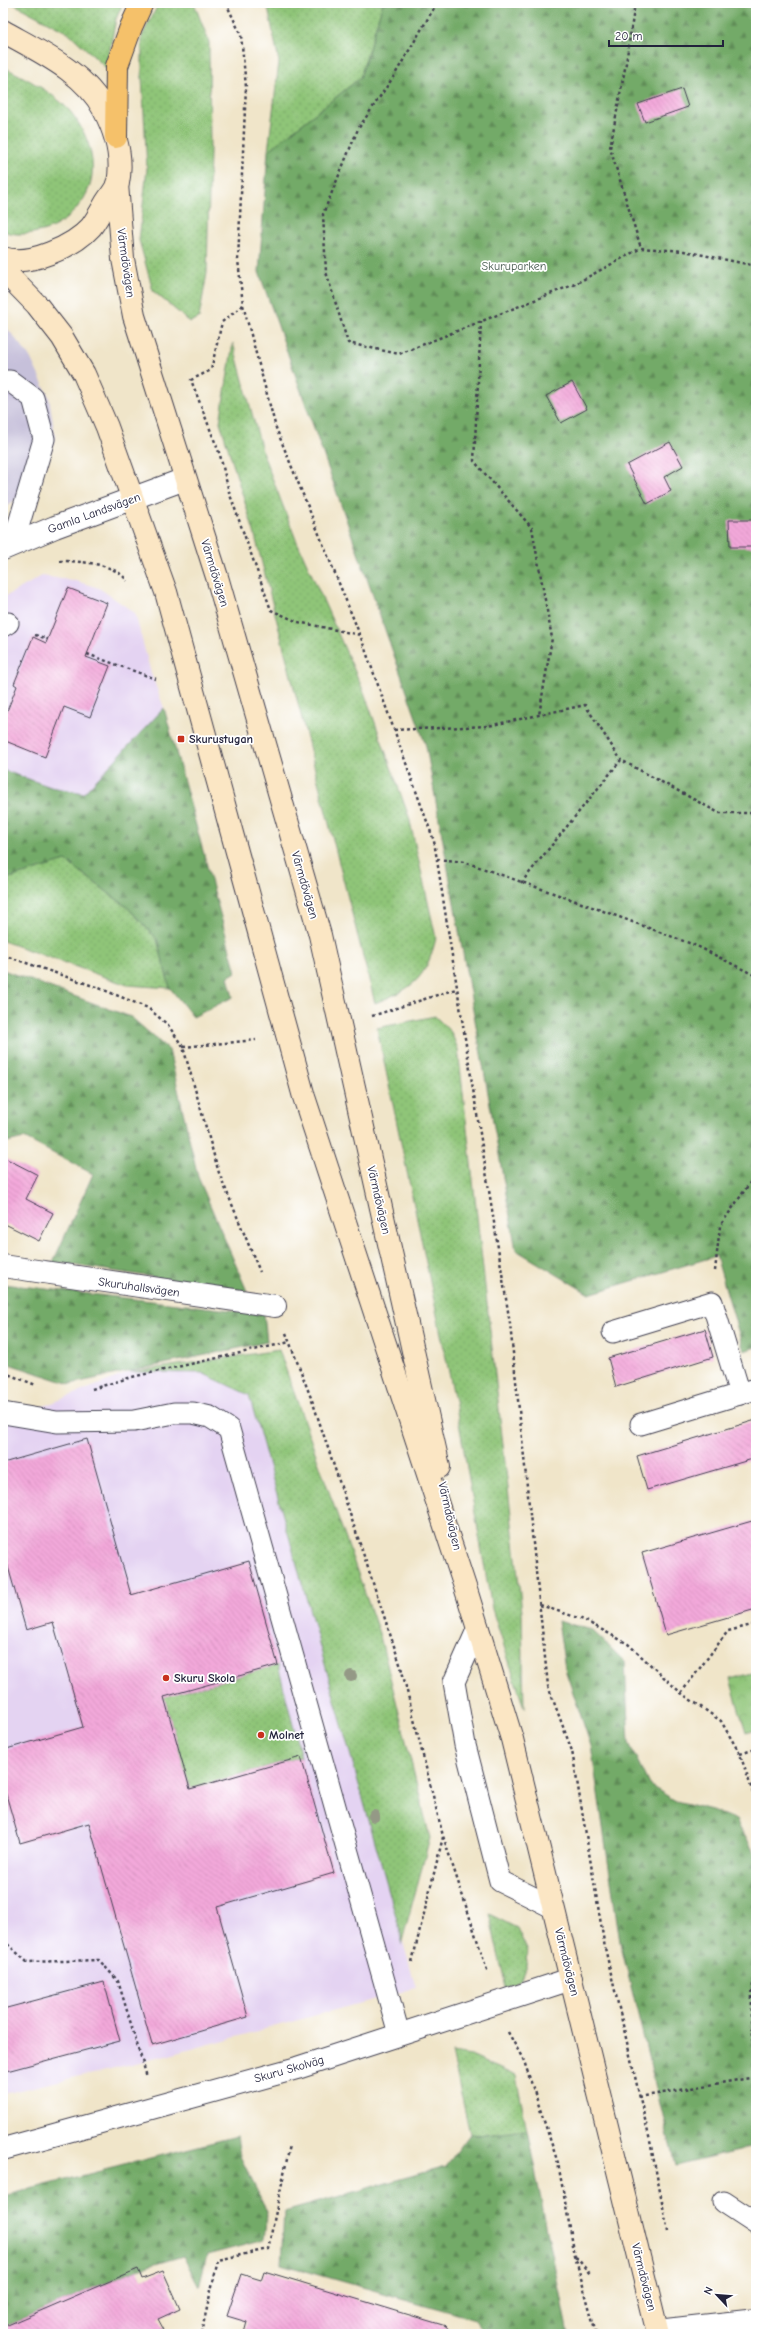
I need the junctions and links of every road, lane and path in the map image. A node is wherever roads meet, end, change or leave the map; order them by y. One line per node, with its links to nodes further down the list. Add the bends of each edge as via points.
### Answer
1 (142, 3): 6 (highway, via 117,66)
2 (226, 3): 12 (path, via 241,35 246,87 238,260)
3 (437, 3): 13 (path, via 394,76 358,129 323,214 326,272 348,343 399,354)
4 (635, 3): 8 (path, via 610,148)
5 (3, 30): 6 (main road, via 53,60 82,82 104,108)
6 (116, 138): 7 (main road, via 120,162)
7 (117, 184): 9 (main road, via 90,227 60,250 28,259); 15 (main road, Värmdövägen, via 127,285 143,347)
8 (641, 248): 10 (path, via 684,252); 13 (path, via 575,284)
9 (3, 258)
10 (756, 266)
11 (3, 270): 16 (main road, Värmdövägen, via 37,305 62,336 84,374 108,428)
12 (243, 305): 20 (path, via 276,428); 20 (path, via 222,322 211,370 191,380 220,455 229,492 271,610 298,622)
13 (480, 321): 23 (path, via 474,461 532,528 552,638)
14 (3, 381): 17 (lane, via 10,381 33,398 44,438)
15 (185, 479): 16 (street, Gamla Landsvägen); 47 (main road, Värmdövägen, via 217,577 320,935)
16 (134, 499): 17 (street, Gamla Landsvägen); 47 (main road, Värmdövägen, via 166,592 304,1097)
17 (8, 546)
18 (52, 560): 19 (path, via 88,562 123,575)
19 (130, 588)
20 (360, 635): 24 (path)
21 (87, 654): 22 (path)
22 (162, 681)
23 (539, 715): 24 (path, via 488,726); 25 (path, via 585,705)
24 (394, 730): 27 (path, via 434,841)
25 (621, 760): 26 (path, via 719,813); 28 (path)
26 (756, 813)
27 (437, 859): 28 (path, via 465,862); 31 (path)
28 (520, 882): 30 (path, via 697,946)
29 (3, 955): 34 (path, via 148,1008 168,1025)
30 (756, 976)
31 (456, 989): 32 (path); 48 (path, via 510,1324)
32 (372, 1016)
33 (258, 1040): 34 (path)
34 (183, 1047): 38 (path, via 219,1174)
35 (756, 1174): 37 (path, via 720,1226)
36 (3, 1266): 38 (street, Skuruhallsvägen)
37 (712, 1302): 39 (lane); 44 (lane)
38 (275, 1306): 40 (path)
39 (613, 1332)
40 (290, 1342): 43 (path, via 132,1377); 55 (path, via 313,1403 401,1667)
41 (3, 1374): 42 (path)
42 (38, 1386)
43 (87, 1390)
44 (748, 1391): 46 (lane)
45 (3, 1413): 62 (lane, via 65,1422 134,1421 174,1413 193,1413 210,1417 229,1429)
46 (641, 1424)
47 (467, 1593): 50 (main road, Värmdövägen)
48 (540, 1605): 51 (path, via 584,1620 628,1644); 64 (path, via 548,1686 572,1752 605,1948)
49 (756, 1624): 51 (path, via 728,1631)
50 (478, 1628): 56 (main road, Värmdövägen, via 512,1739); 56 (lane, via 454,1682 465,1745 500,1881)
51 (681, 1693): 53 (path, via 721,1721)
52 (756, 1749): 53 (path)
53 (740, 1754): 54 (path)
54 (756, 1802)
55 (443, 1836): 58 (path); 61 (path)
56 (552, 1907): 60 (main road, Värmdövägen)
57 (3, 1940): 65 (path, via 27,1962 99,1960 118,1981)
58 (411, 1965)
59 (756, 1974): 63 (path, via 752,1981)
60 (571, 1979): 61 (street, Skuru Skolväg); 74 (main road, Värmdövägen)
61 (497, 2004): 62 (street, Skuru Skolväg); 71 (path, via 500,2019 524,2061 558,2164)
62 (399, 2034): 65 (street, Skuru Skolväg, via 297,2068)
63 (756, 2077): 64 (path)
64 (639, 2097): 70 (path)
65 (156, 2107): 67 (street, Skuru Skolväg)
66 (290, 2144): 75 (path, via 268,2249 218,2260)
67 (3, 2149)
68 (724, 2202): 69 (lane)
69 (756, 2223)
70 (668, 2234)
71 (575, 2256): 72 (path); 76 (path)
72 (591, 2275)
73 (756, 2320): 74 (street)
74 (658, 2333)
75 (201, 2334)
76 (596, 2334)

